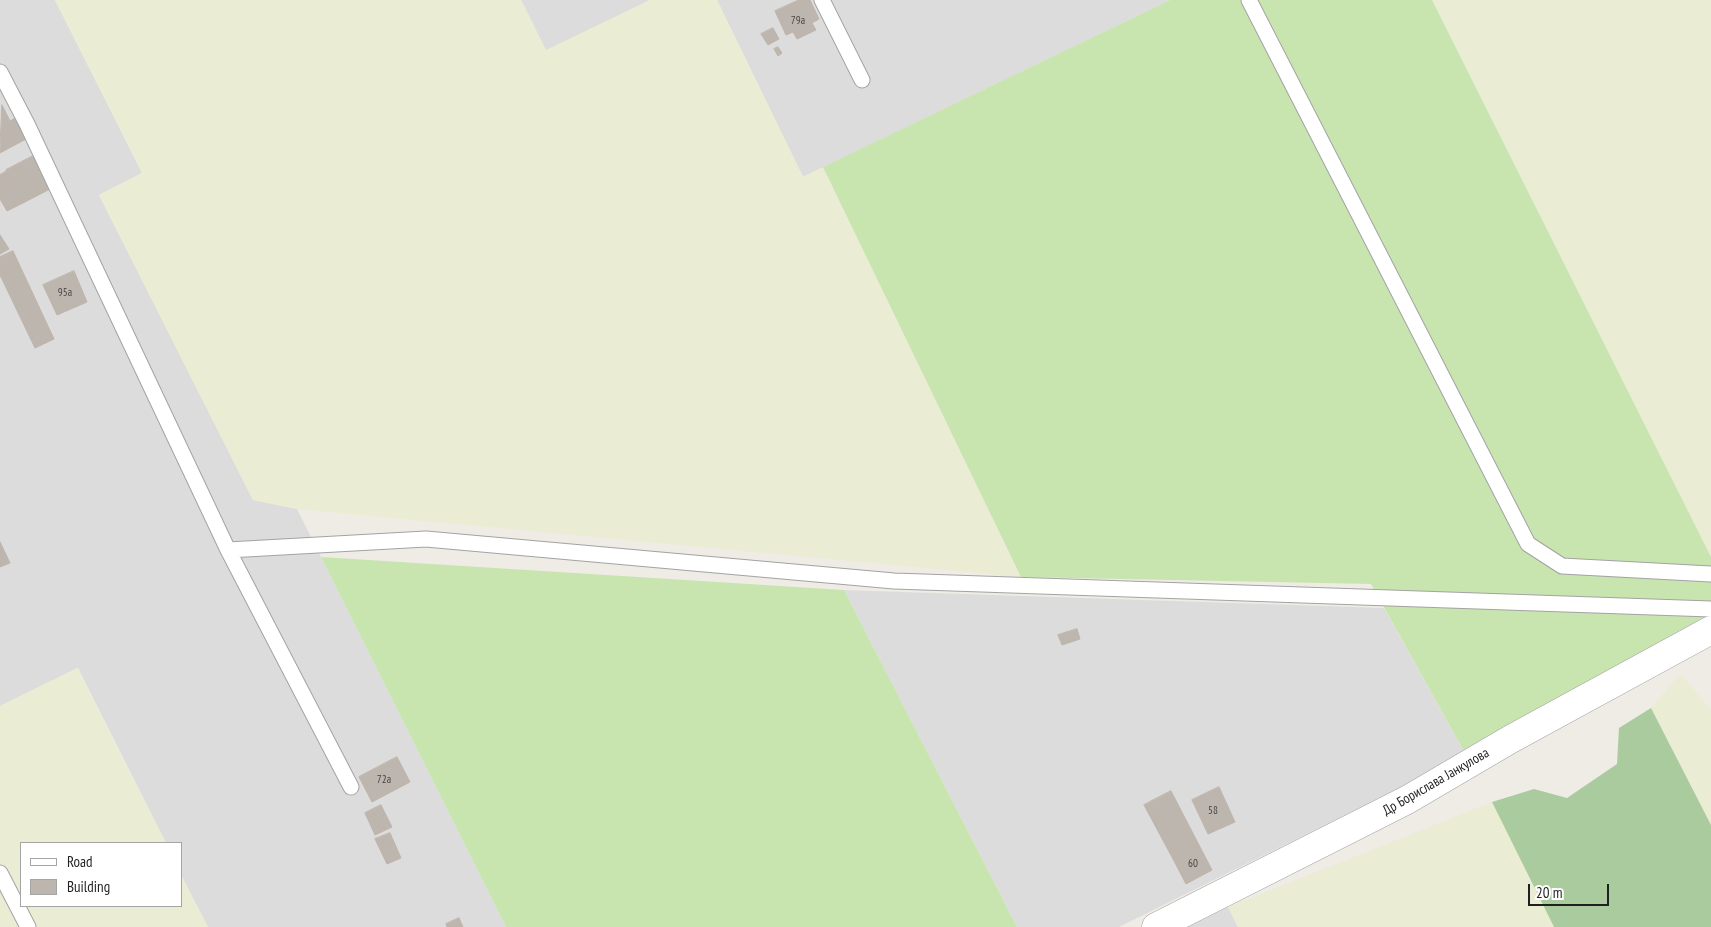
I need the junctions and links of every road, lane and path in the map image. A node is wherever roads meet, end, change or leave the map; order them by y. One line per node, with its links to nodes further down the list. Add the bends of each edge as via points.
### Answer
1 (822, 0): 4 (lane)
2 (1249, 0): 6 (lane, via 1528,544 1562,566)
3 (0, 72): 5 (lane)
4 (862, 80)
5 (228, 550): 7 (lane, via 426,539 894,581); 9 (lane)
6 (1711, 574)
7 (1711, 609)
8 (1706, 641): 12 (street, Др Борислава Јанкулова, via 1511,739 1407,800)
9 (351, 786)
10 (0, 873): 11 (lane)
11 (28, 927)
12 (1156, 927)

